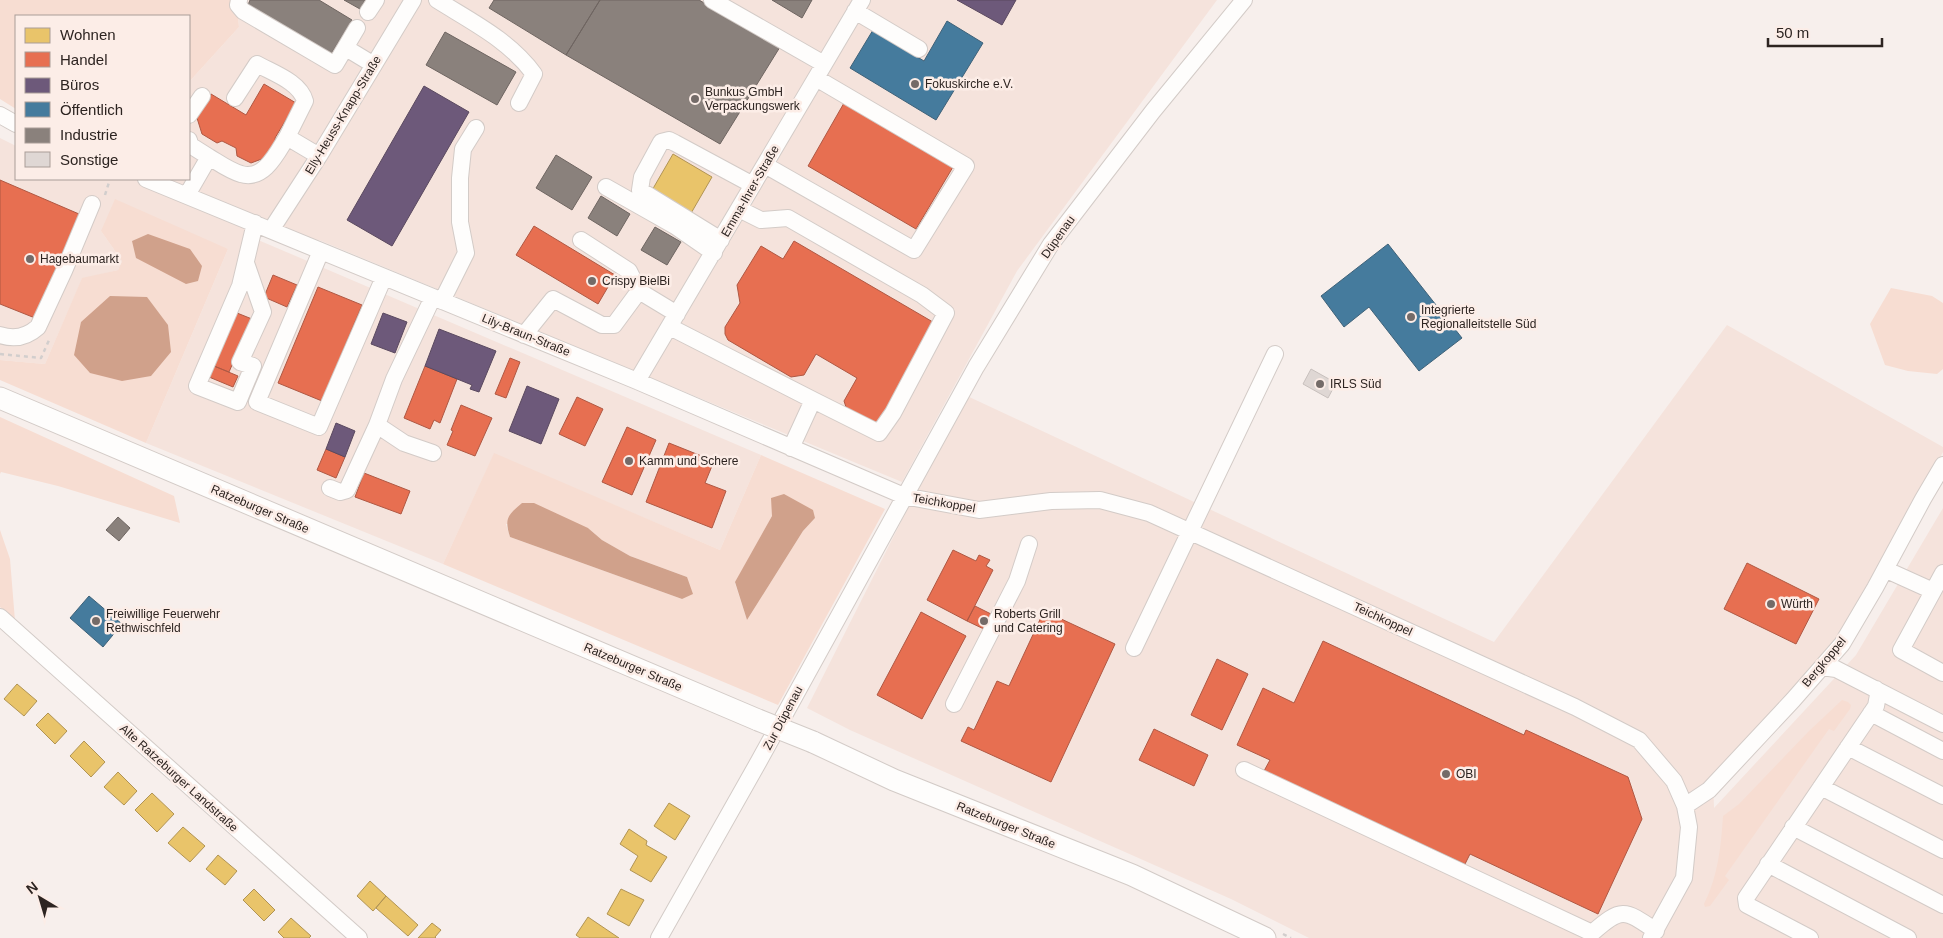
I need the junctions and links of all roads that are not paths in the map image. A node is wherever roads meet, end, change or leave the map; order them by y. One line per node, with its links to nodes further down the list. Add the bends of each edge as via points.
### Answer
1 (239, 0): 8 (street, via 238,5 243,11 335,65)
2 (413, 0): 10 (street, Elly-Heuss-Knapp-Straße)
3 (437, 0): 14 (street, via 508,45 523,59 534,74)
4 (712, 0): 11 (street)
5 (1244, 0): 51 (street, Düpenau, via 1152,111 1051,244 976,367)
6 (859, 6): 9 (street); 11 (street, Emma-Ihrer-Straße)
7 (358, 28): 8 (street)
8 (346, 48): 10 (street)
9 (919, 49)
10 (374, 65): 21 (street, Elly-Heuss-Knapp-Straße)
11 (820, 71): 23 (street, Emma-Ihrer-Straße); 23 (street, via 966,166 914,250)
12 (202, 96): 15 (street)
13 (235, 98): 19 (street, via 257,64 295,86 303,93 305,101)
14 (519, 102)
15 (190, 114)
16 (0, 115): 17 (street)
17 (15, 123)
18 (476, 128): 38 (street, via 463,149 460,178 460,222 466,253)
19 (287, 137): 21 (street); 22 (street, via 269,165 258,174 242,175)
20 (190, 145): 22 (street)
21 (319, 156): 31 (street, Elly-Heuss-Knapp-Straße)
22 (209, 157): 27 (street)
23 (765, 165): 25 (street, Emma-Ihrer-Straße)
24 (149, 180): 27 (street, Lily-Braun-Straße)
25 (753, 185): 29 (street, Emma-Ihrer-Straße); 33 (street, via 675,143 661,142 642,177 640,190)
26 (606, 188): 33 (street)
27 (187, 195): 30 (street, Lily-Braun-Straße)
28 (92, 204): 41 (street, via 38,327 18,338)
29 (739, 209): 33 (street, Emma-Ihrer-Straße); 45 (street, via 761,220 788,218 946,313 879,434)
30 (255, 223): 31 (street, Lily-Braun-Straße); 35 (street)
31 (272, 230): 34 (street, Lily-Braun-Straße)
32 (581, 240): 37 (street, via 629,271)
33 (717, 247): 39 (street, Emma-Ihrer-Straße)
34 (321, 251): 36 (street, Lily-Braun-Straße); 36 (street, via 257,402 266,406 318,427)
35 (246, 263): 35 (street, via 240,286 197,386 238,402 253,366 240,362 263,312)
36 (384, 277): 38 (street, Lily-Braun-Straße)
37 (640, 291): 39 (street); 40 (street, via 614,325 602,325 553,299)
38 (437, 299): 40 (street, Lily-Braun-Straße); 46 (street, via 394,379)
39 (673, 320): 43 (street, Emma-Ihrer-Straße); 45 (street)
40 (524, 335): 43 (street, Lily-Braun-Straße)
41 (0, 336)
42 (1275, 354): 52 (street)
43 (637, 381): 47 (street, Lily-Braun-Straße)
44 (0, 398): 78 (main road, Ratzeburger Straße, bridge, via 813,742 894,780 1132,875)
45 (813, 400): 47 (street)
46 (377, 425): 48 (street, via 404,443); 50 (street, via 347,490 340,492)
47 (791, 448): 51 (street, Lily-Braun-Straße)
48 (433, 453)
49 (1943, 465): 54 (street, Bergkoppel)
50 (330, 488)
51 (904, 496): 52 (street, Teichkoppel, via 979,510 1051,501 1100,500 1149,513); 77 (street, Zur Düpenau)
52 (1189, 531): 58 (street); 70 (street, Teichkoppel, via 1575,707 1639,740 1674,781)
53 (1029, 544): 62 (street, via 1018,581)
54 (1884, 571): 56 (street); 59 (street, Bergkoppel, via 1842,644)
55 (1943, 574): 56 (street)
56 (1933, 591): 60 (street, via 1900,650)
57 (0, 617): 76 (street, Alte Ratzeburger Landstraße)
58 (1134, 648)
59 (1822, 667): 61 (street, via 1836,669); 70 (street, Bergkoppel, via 1709,790)
60 (1943, 673)
61 (1876, 689): 63 (street, via 1878,701); 64 (street)
62 (954, 704)
63 (1871, 713): 65 (street); 66 (street)
64 (1943, 724)
65 (1848, 747): 68 (street); 69 (street)
66 (1943, 751)
67 (1244, 770): 75 (street, via 1592,933 1617,914 1632,914)
68 (1821, 787): 71 (street); 72 (street)
69 (1943, 796)
70 (1685, 806): 75 (street, Teichkoppel, via 1689,827 1684,878)
71 (1793, 827): 73 (street); 74 (street)
72 (1943, 850)
73 (1768, 864): 79 (street, via 1745,902); 80 (street)
74 (1943, 905)
75 (1653, 934)
76 (359, 938)
77 (659, 938)
78 (1265, 938)
79 (1810, 938)
80 (1908, 938)

